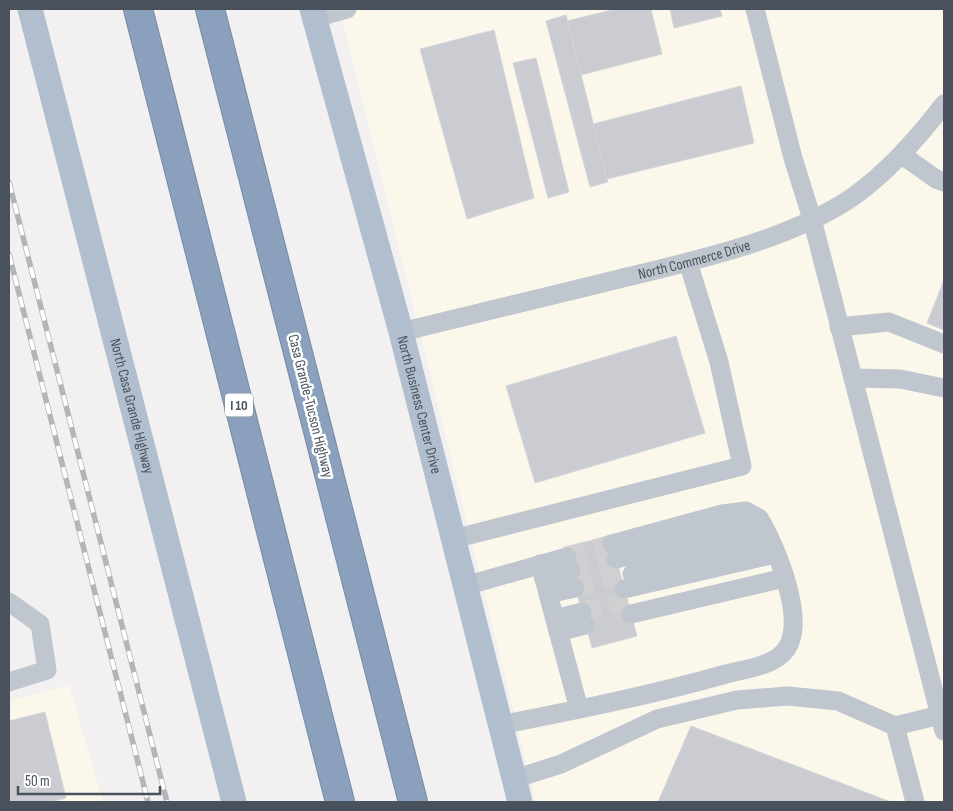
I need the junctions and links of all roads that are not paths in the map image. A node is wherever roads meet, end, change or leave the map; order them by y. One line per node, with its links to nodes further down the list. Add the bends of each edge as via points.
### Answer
1 (30, 9): 30 (main road, North Casa Grande Highway)
2 (138, 9): 31 (highway, I 10)
3 (210, 9): 32 (highway, Casa Grande-Tucson Highway)
4 (347, 9): 6 (street)
5 (755, 9): 10 (street)
6 (313, 13): 13 (main road, North Business Center Drive)
7 (944, 104): 8 (street, North Commerce Drive)
8 (902, 155): 9 (street); 10 (street, North Commerce Drive, via 854,196)
9 (944, 182)
10 (812, 219): 11 (street, North Commerce Drive, via 771,236); 12 (street)
11 (688, 262): 13 (street, North Commerce Drive); 17 (street, via 719,362 742,466)
12 (839, 326): 14 (street, via 889,322); 15 (street)
13 (401, 332): 17 (main road, North Business Center Drive)
14 (944, 344)
15 (852, 378): 16 (street, via 900,379); 26 (street)
16 (944, 388)
17 (454, 539): 20 (main road, North Business Center Drive)
18 (774, 552): 19 (street); 19 (street); 19 (street); 25 (street, via 790,597 794,628 783,653 769,662 690,684)
19 (622, 581)
20 (465, 586): 22 (street); 27 (main road, North Business Center Drive)
21 (576, 592): 22 (street); 22 (street); 22 (street)
22 (549, 599): 25 (street)
23 (9, 602): 24 (street, via 40,624 47,670)
24 (9, 682)
25 (579, 709): 27 (street)
26 (942, 723): 28 (street)
27 (500, 725): 29 (main road, North Business Center Drive)
28 (896, 726): 29 (street, via 838,701 788,696 737,700 658,719 561,764); 33 (street)
29 (517, 791)
30 (234, 802)
31 (340, 802)
32 (413, 802)
33 (916, 802)

